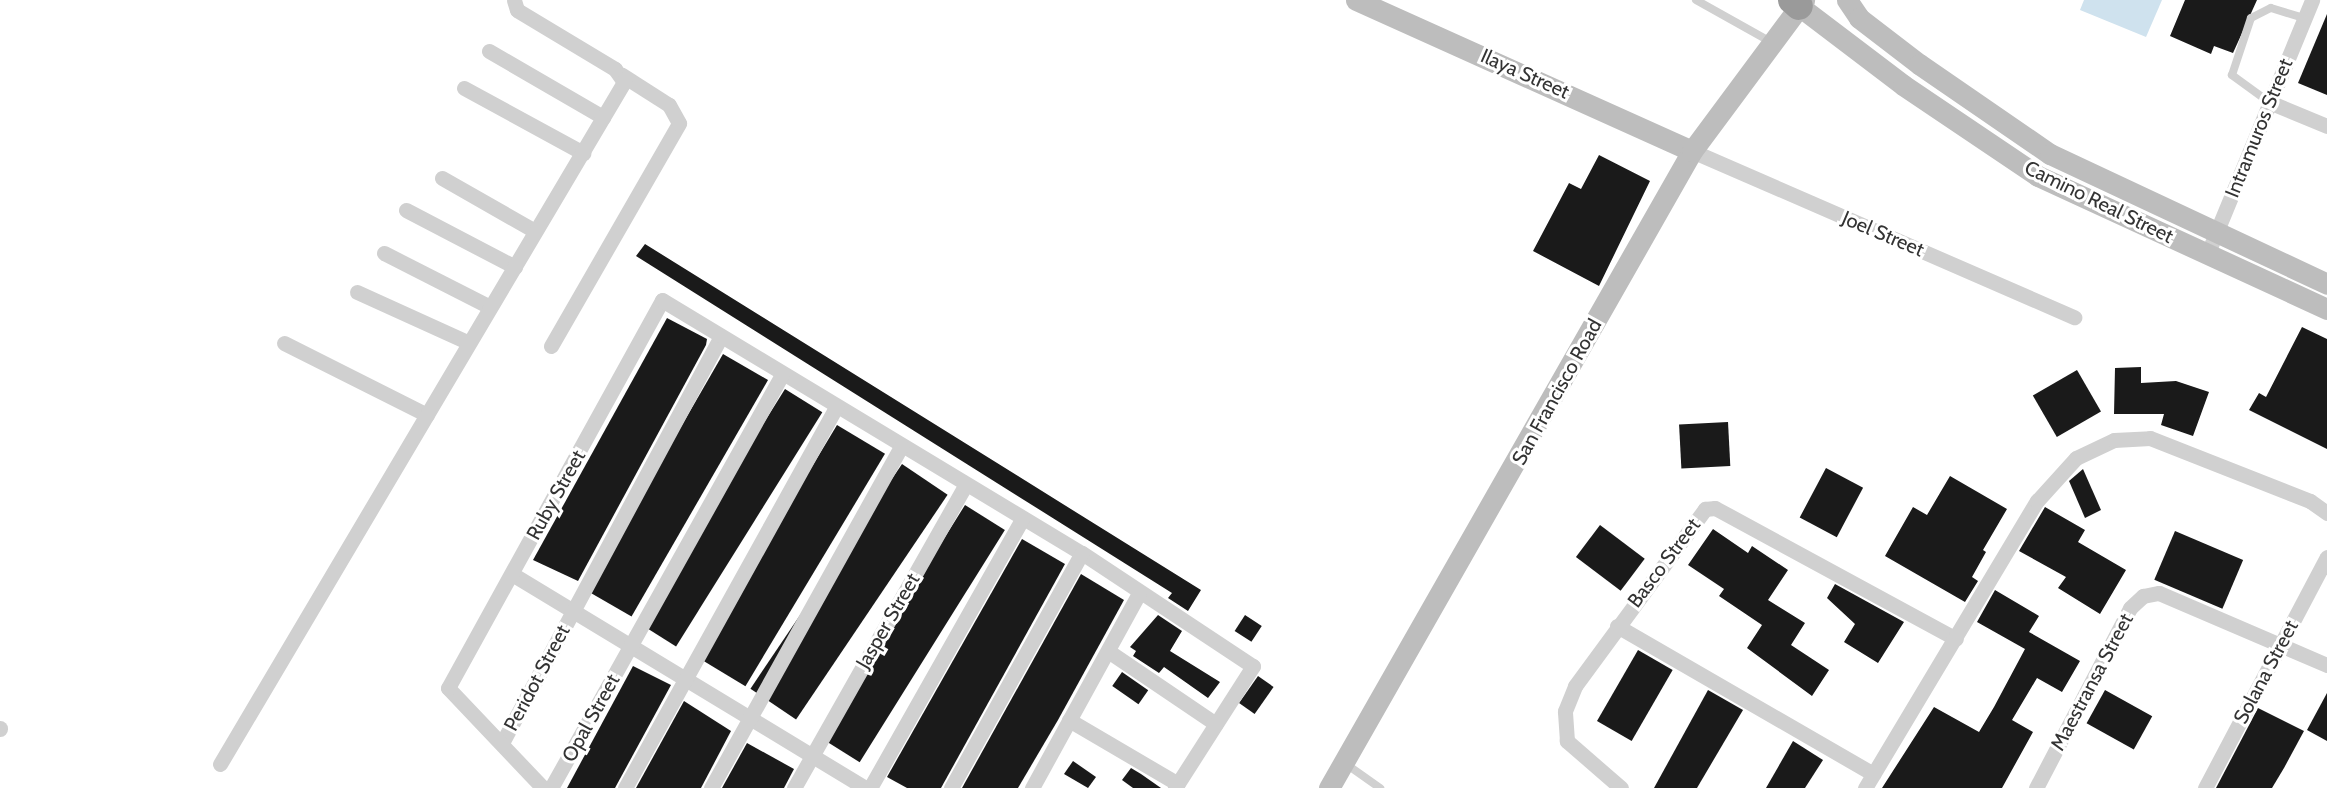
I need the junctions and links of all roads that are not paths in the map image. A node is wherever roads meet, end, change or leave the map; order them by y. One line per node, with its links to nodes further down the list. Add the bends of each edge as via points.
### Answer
1 (514, 0): 10 (street, via 517,10)
2 (1356, 0): 15 (street, Ilaya Street)
3 (1696, 0): 8 (lane)
4 (1847, 0): 17 (street, Camino Real Street, via 1859,18 1918,64)
5 (2312, 0): 7 (street, Intramuros Street)
6 (1798, 2): 8 (street, San Francisco Road); 19 (street, Camino Real Street, via 1903,85)
7 (2304, 18): 12 (street, Intramuros Street); 12 (lane, via 2271,8 2251,18 2232,75)
8 (1769, 41): 15 (street, San Francisco Road)
9 (489, 51): 13 (street)
10 (622, 75): 13 (street); 34 (street, via 669,105 679,123)
11 (464, 88): 16 (street)
12 (2269, 102): 14 (street); 22 (street, Intramuros Street)
13 (603, 117): 16 (street)
14 (2327, 126)
15 (1692, 152): 30 (street, Joel Street); 59 (street, San Francisco Road)
16 (583, 153): 21 (street)
17 (2058, 158): 19 (street); 22 (street, Camino Real Street)
18 (442, 178): 21 (street)
19 (2044, 179): 24 (street, Camino Real Street)
20 (406, 210): 25 (street)
21 (535, 231): 25 (street)
22 (2217, 233): 24 (street, Intramuros Street); 26 (street, Camino Real Street)
23 (384, 253): 28 (street)
24 (2207, 255): 29 (street, Camino Real Street)
25 (515, 267): 28 (street)
26 (2327, 284)
27 (357, 292): 32 (street)
28 (490, 307): 32 (street)
29 (2327, 309)
30 (2074, 317)
31 (721, 337): 35 (street); 44 (street, Ruby Street, via 662,300); 46 (street, Peridot Street)
32 (467, 342): 37 (street)
33 (284, 343): 37 (street)
34 (551, 346)
35 (782, 375): 36 (street); 50 (street, Opal Street)
36 (836, 407): 38 (street); 53 (street)
37 (427, 415): 60 (street)
38 (901, 446): 39 (street); 54 (street)
39 (966, 484): 41 (street); 58 (street, Jasper Street)
40 (2327, 513): 48 (street, via 2150,438 2114,440 2076,458 2037,501)
41 (1023, 518): 42 (street); 69 (street)
42 (1082, 553): 45 (street); 70 (street)
43 (2327, 557): 49 (street, Solana Street)
44 (512, 574): 46 (street); 57 (street, Ruby Street, via 448,688)
45 (1139, 593): 51 (street); 56 (street, via 1253,666)
46 (572, 612): 50 (street); 57 (street, Peridot Street)
47 (1617, 626): 48 (street, Basco Street, via 1689,525 1705,509 1715,508); 61 (street); 74 (street, Basco Street, via 1575,686 1564,729 1567,741 1593,769)
48 (1956, 639): 61 (street)
49 (2282, 644): 52 (street, Maestransa Street); 76 (street, Maestransa Street, via 2159,593 2143,596 2130,608); 77 (street, Solana Street)
50 (630, 648): 53 (street); 64 (street, Opal Street)
51 (1107, 651): 55 (street); 56 (street)
52 (2327, 665)
53 (686, 679): 54 (street); 65 (street)
54 (750, 717): 58 (street); 66 (street)
55 (1069, 720): 62 (street); 71 (street)
56 (1216, 724): 62 (street)
57 (502, 743): 63 (street)
58 (811, 759): 67 (street, Jasper Street); 68 (street)
59 (1344, 763): 72 (street, San Francisco Road); 73 (lane)
60 (220, 764)
61 (1873, 774): 75 (street)
62 (1176, 786)
63 (543, 788)
64 (551, 788)
65 (626, 788)
66 (711, 788)
67 (794, 788)
68 (865, 788)
69 (870, 788)
70 (951, 788)
71 (1033, 788)
72 (1329, 788)
73 (1380, 788)
74 (1621, 788)
75 (1865, 788)
76 (2036, 788)
77 (2205, 788)

